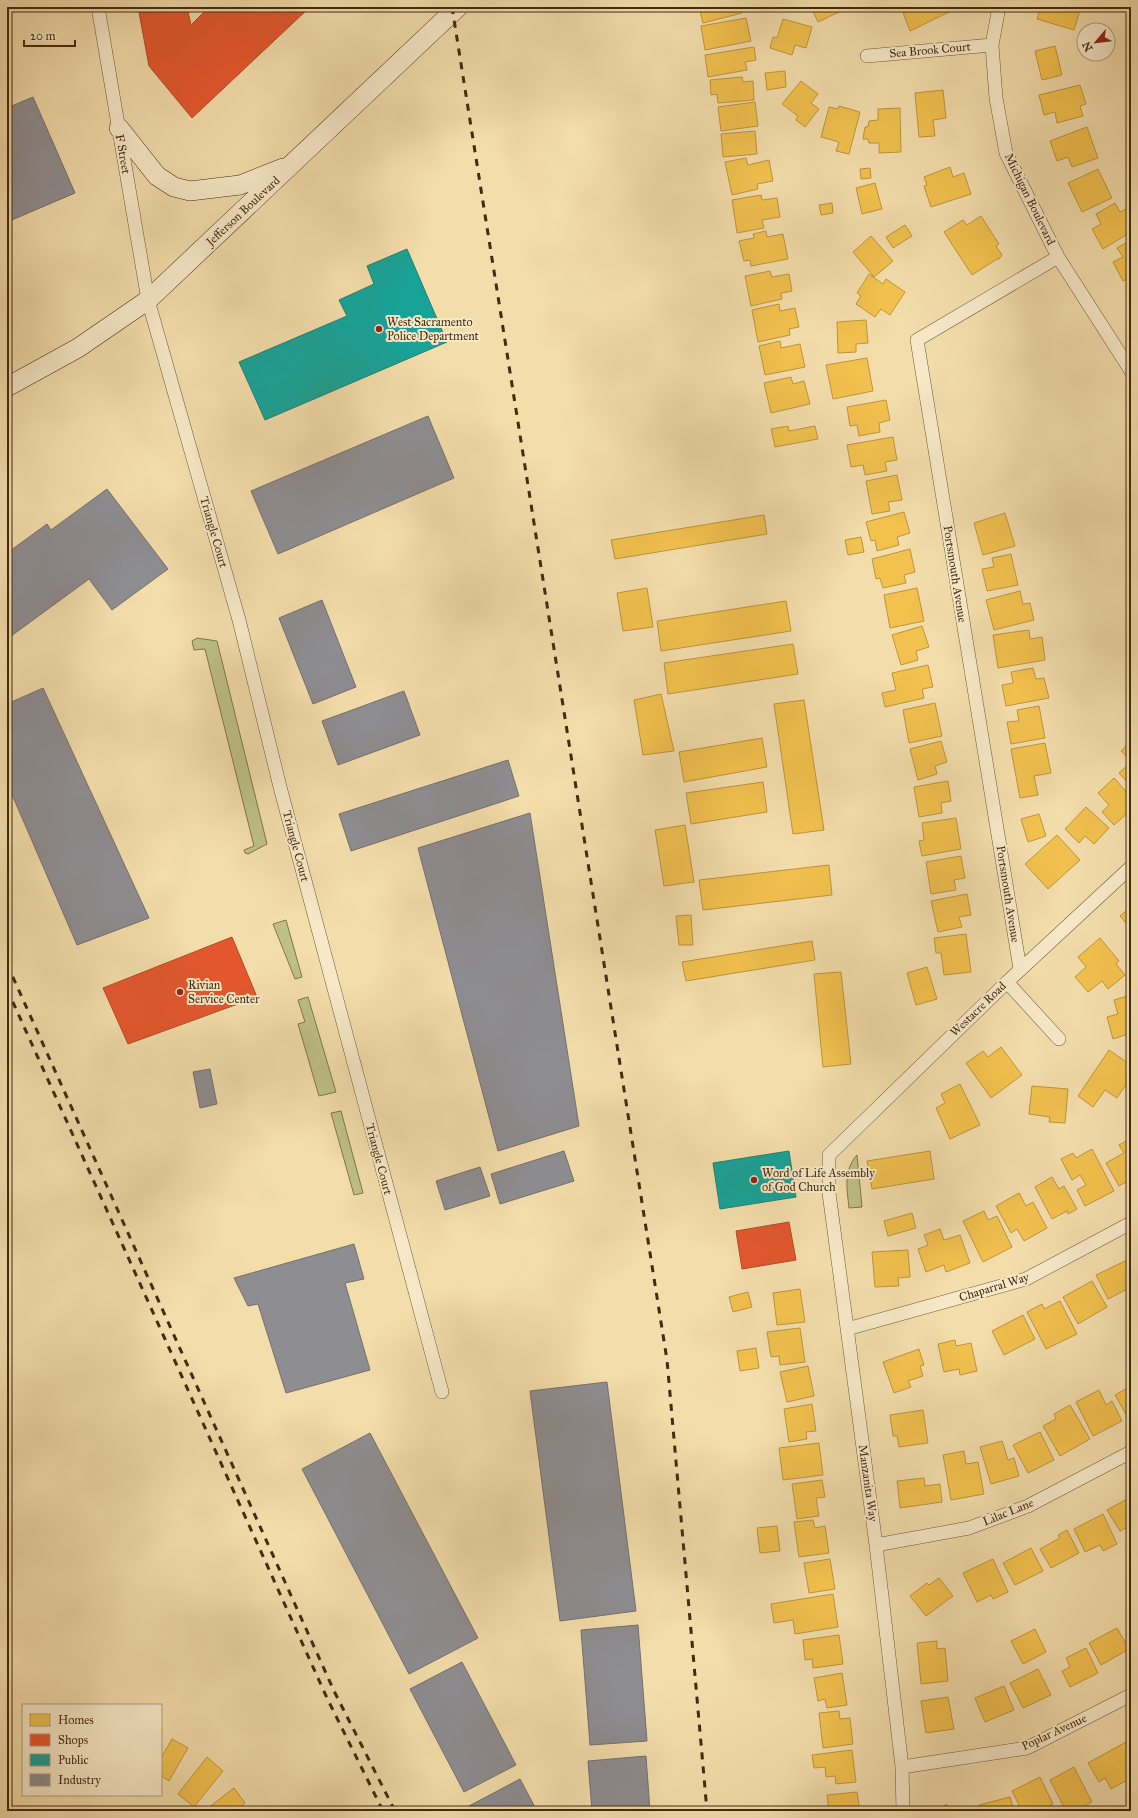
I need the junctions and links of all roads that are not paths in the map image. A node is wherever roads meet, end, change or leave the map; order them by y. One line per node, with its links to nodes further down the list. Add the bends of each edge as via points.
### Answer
1 (98, 7): 6 (street, F Street)
2 (458, 7): 7 (main road, Jefferson Boulevard)
3 (999, 7): 4 (street, Michigan Boulevard)
4 (992, 45): 5 (street, Sea Brook Court); 8 (street, Michigan Boulevard, via 996,98 1006,153)
5 (867, 56)
6 (119, 128): 7 (main road, via 158,176 174,187 190,191 240,185); 9 (street, F Street)
7 (293, 163): 9 (main road, Jefferson Boulevard)
8 (1058, 257): 10 (street, Michigan Boulevard); 13 (street, Portsmouth Avenue, via 917,340)
9 (148, 300): 11 (main road, Jefferson Boulevard, via 78,348); 19 (street, Triangle Court, via 239,620 280,786)
10 (1131, 371)
11 (7, 387)
12 (1131, 867): 13 (street, Westacre Road)
13 (1020, 969): 14 (street, Westacre Road)
14 (1007, 982): 15 (street); 16 (street, Westacre Road)
15 (1059, 1039)
16 (829, 1155): 18 (street, Manzanita Way, via 829,1193)
17 (1131, 1223): 18 (street, Chaparral Way, via 1026,1279)
18 (847, 1329): 21 (street, Manzanita Way)
19 (442, 1392)
20 (1131, 1452): 21 (street, Lilac Lane, via 1028,1506 969,1528)
21 (876, 1546): 23 (street, Manzanita Way)
22 (1131, 1695): 23 (street, Poplar Avenue, via 1026,1748)
23 (902, 1767): 24 (street, Manzanita Way)
24 (903, 1811)

